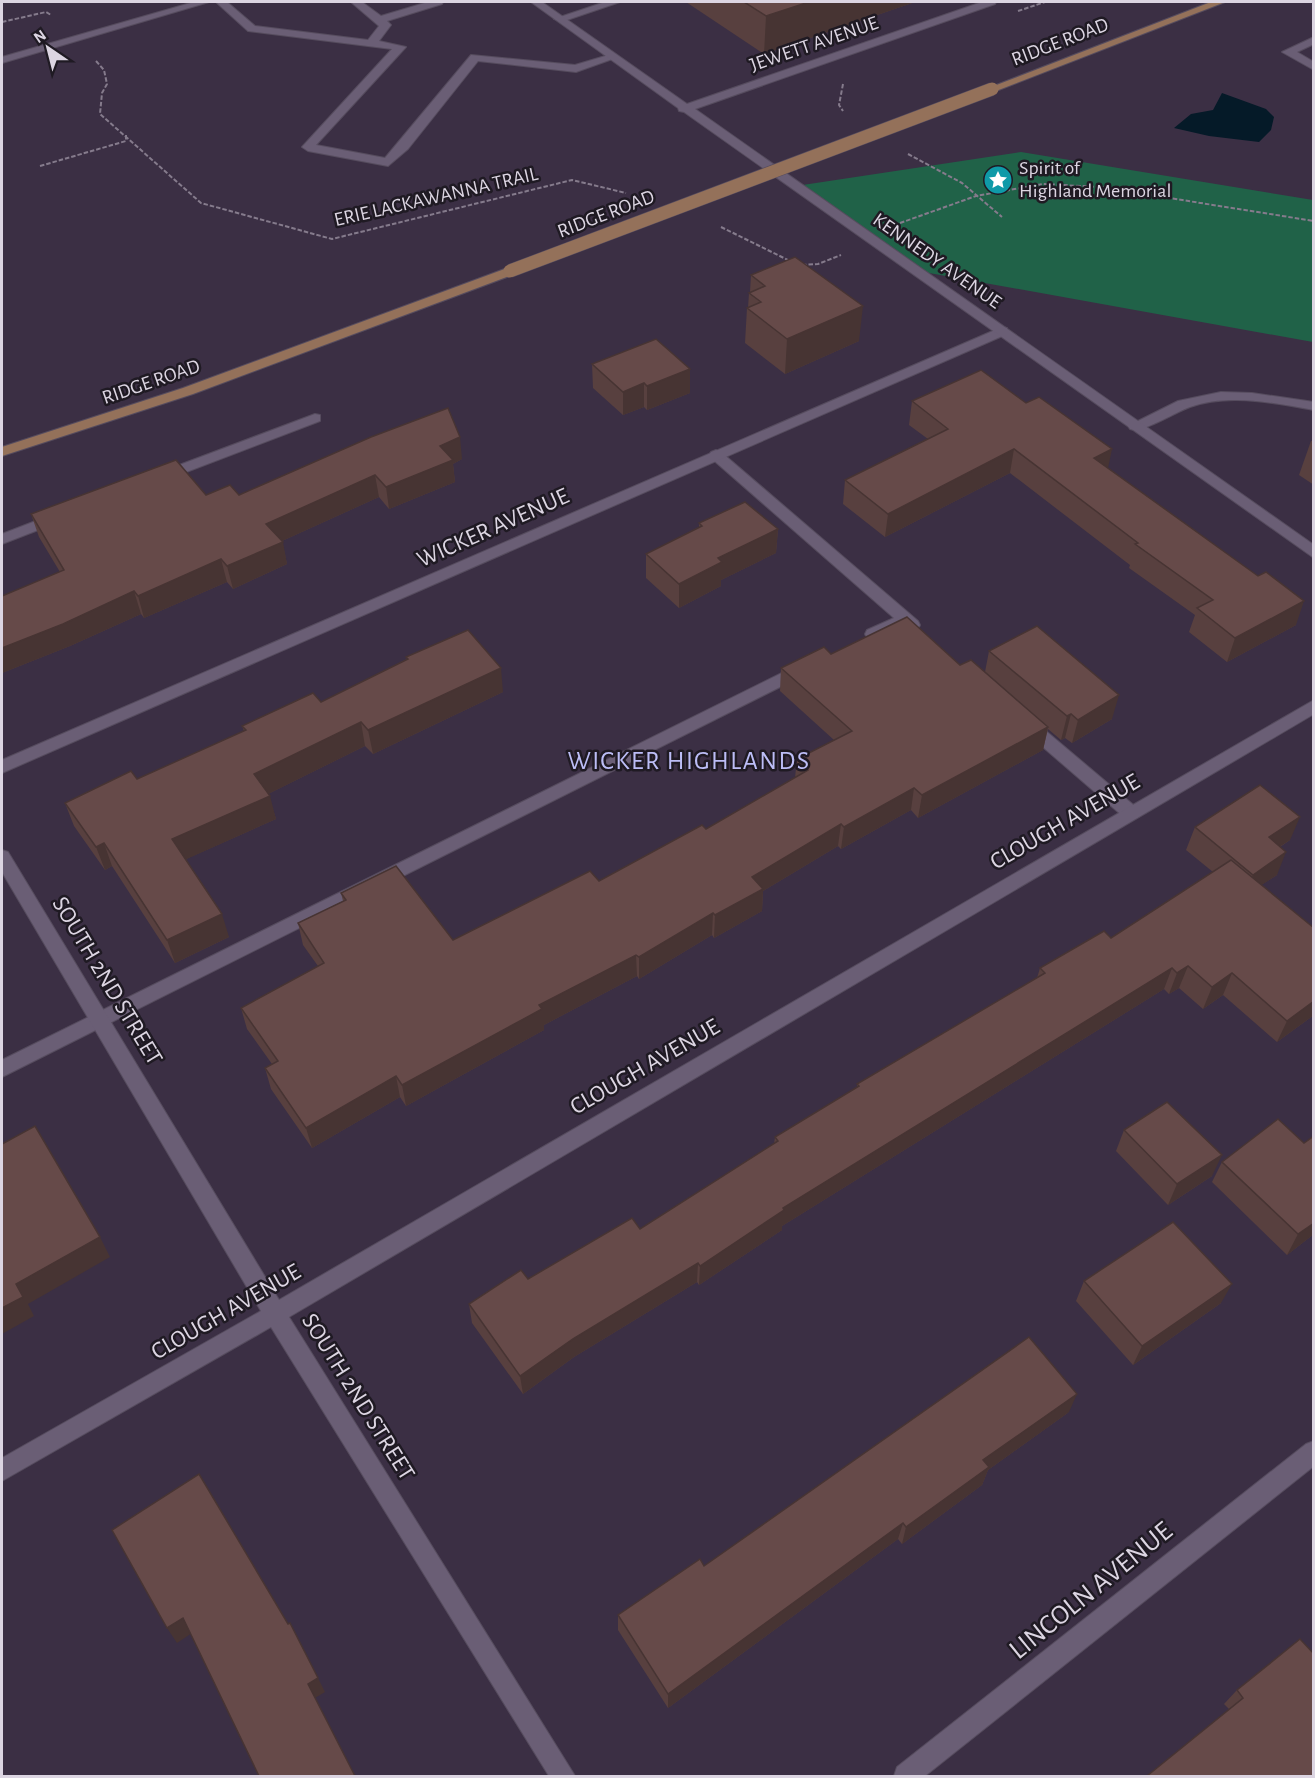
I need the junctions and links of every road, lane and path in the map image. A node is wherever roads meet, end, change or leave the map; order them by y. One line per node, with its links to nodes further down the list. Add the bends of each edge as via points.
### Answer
1 (204, 2): 17 (street)
2 (220, 2): 14 (street, via 252,29)
3 (356, 2): 11 (street)
4 (438, 2): 11 (street)
5 (536, 2): 10 (street, KENNEDY AVENUE)
6 (615, 2): 10 (street)
7 (991, 2): 19 (street, JEWETT AVENUE)
8 (1220, 2): 31 (main road, RIDGE ROAD, bridge, via 188,391)
9 (57, 18): 12 (path, via 46,12)
10 (560, 19): 16 (street, KENNEDY AVENUE)
11 (379, 20): 14 (street, via 386,25)
12 (2, 22)
13 (1314, 40): 18 (street, via 1288,52)
14 (371, 44): 16 (street, via 400,47 308,147 388,162 475,57 576,69)
15 (90, 54): 20 (path, ERIE LACKAWANNA TRAIL, via 104,70 107,84 100,114)
16 (612, 57): 19 (street, KENNEDY AVENUE)
17 (2, 60)
18 (1314, 67)
19 (683, 109): 27 (street, KENNEDY AVENUE)
20 (126, 134): 21 (path, via 126,141); 22 (path, ERIE LACKAWANNA TRAIL, via 201,203 332,239 572,180)
21 (40, 166)
22 (627, 193)
23 (1314, 221): 25 (path, via 1100,187 1043,184 976,196)
24 (714, 224): 26 (path, via 792,262 818,264)
25 (893, 226)
26 (841, 255)
27 (1002, 331): 30 (street, KENNEDY AVENUE); 32 (street, WICKER AVENUE)
28 (1314, 406): 30 (street, via 1260,397 1221,396 1190,402)
29 (315, 418): 33 (street)
30 (1135, 426): 36 (street, KENNEDY AVENUE)
31 (2, 452)
32 (716, 455): 37 (street); 43 (street, WICKER AVENUE)
33 (153, 480)
34 (77, 509): 35 (street)
35 (2, 538)
36 (1314, 554)
37 (904, 619): 38 (street); 39 (street)
38 (923, 634)
39 (862, 640)
40 (819, 661): 46 (street)
41 (1314, 706): 44 (street, CLOUGH AVENUE)
42 (1013, 712): 44 (street)
43 (2, 767)
44 (1131, 813): 48 (street, CLOUGH AVENUE)
45 (2, 857): 46 (street, SOUTH 2ND STREET)
46 (100, 1020): 47 (street); 48 (street, SOUTH 2ND STREET)
47 (2, 1069)
48 (275, 1314): 50 (street, CLOUGH AVENUE); 51 (street, SOUTH 2ND STREET)
49 (1314, 1452): 52 (street, LINCOLN AVENUE)
50 (2, 1470)
51 (563, 1776)
52 (906, 1776)

